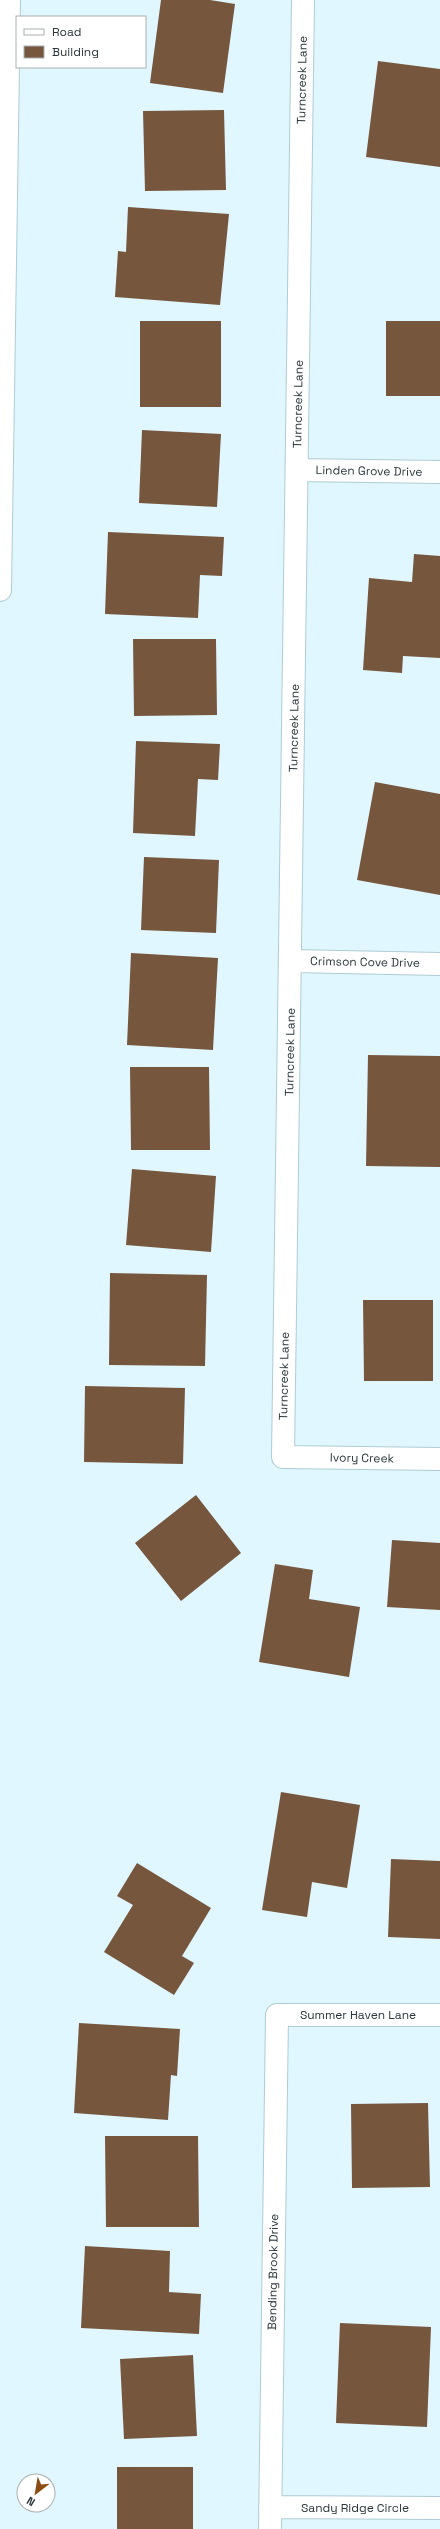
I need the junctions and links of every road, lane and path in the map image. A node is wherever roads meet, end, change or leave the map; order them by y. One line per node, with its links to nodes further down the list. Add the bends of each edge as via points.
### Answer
1 (9, 0): 5 (street)
2 (303, 0): 3 (street, Turncreek Lane)
3 (297, 470): 4 (street, Linden Grove Drive); 6 (street, Turncreek Lane)
4 (440, 472)
5 (0, 590)
6 (291, 961): 7 (street, Crimson Cove Drive); 8 (street, Turncreek Lane)
7 (440, 964)
8 (283, 1457): 9 (street, Ivory Creek)
9 (440, 1459)
10 (277, 2015): 11 (street, Summer Haven Lane); 12 (street, Bending Brook Drive)
11 (440, 2015)
12 (270, 2507): 13 (street, Sandy Ridge Circle); 14 (street, Bending Brook Drive)
13 (440, 2508)
14 (270, 2529)

